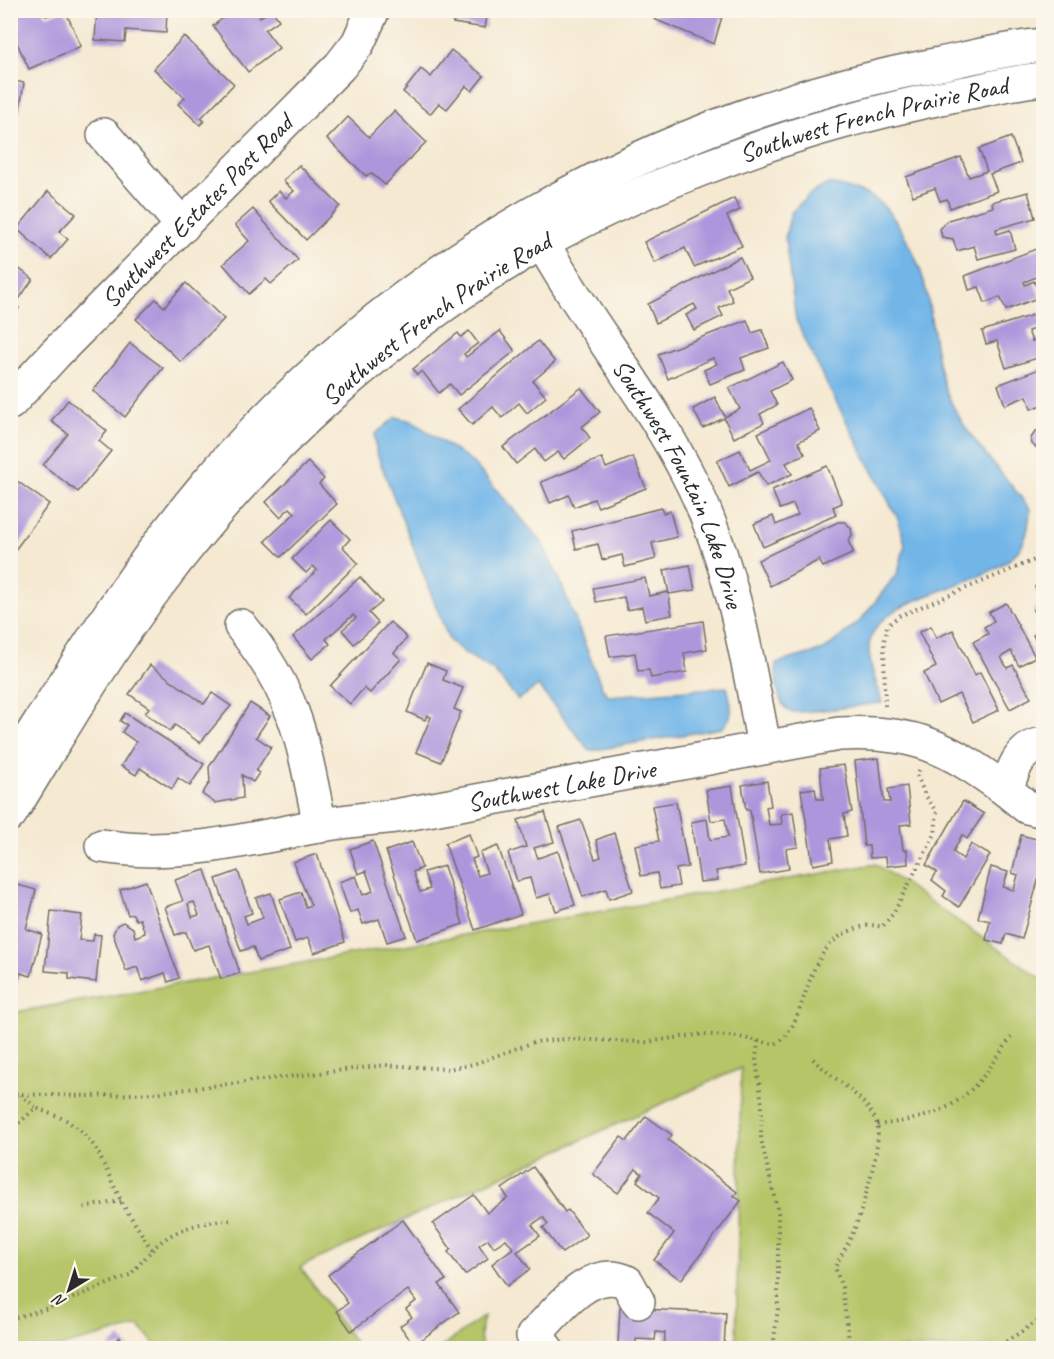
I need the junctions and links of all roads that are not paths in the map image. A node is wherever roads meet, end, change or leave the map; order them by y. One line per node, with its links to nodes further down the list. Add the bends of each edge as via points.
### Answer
1 (373, 10): 6 (street, Southwest Estates Post Road, via 358,43 340,66)
2 (1044, 45): 5 (street, Southwest French Prairie Road, via 883,74 819,91 714,127 613,168)
3 (1044, 79): 7 (street, Southwest French Prairie Road, via 888,108 825,126 719,162 620,204)
4 (104, 135): 6 (street)
5 (527, 214): 7 (street, Southwest Fountain Lake Drive); 12 (street, Southwest French Prairie Road, via 377,318 291,395 208,481 152,552)
6 (183, 226): 8 (street, Southwest Estates Post Road)
7 (542, 243): 11 (street, Southwest Fountain Lake Drive, via 650,410 693,485 720,547 739,612); 15 (street, Southwest French Prairie Road, via 473,286 380,353 253,471 157,586)
8 (10, 403)
9 (241, 626): 16 (street, via 265,656 287,694 302,735)
10 (1044, 744): 13 (street, via 1035,745 1016,761)
11 (764, 746): 13 (street, Southwest Lake Drive, via 839,734 886,733 929,743 948,752); 16 (street, Southwest Lake Drive, via 395,816)
12 (10, 769)
13 (1006, 790): 14 (street, Southwest Lake Drive, via 1027,807)
14 (1044, 811)
15 (10, 814)
16 (320, 825): 17 (street, Southwest Lake Drive, via 228,844 153,852)
17 (102, 846)
18 (638, 1302): 19 (street, via 627,1282 611,1277 594,1281 572,1296)
19 (540, 1342)

